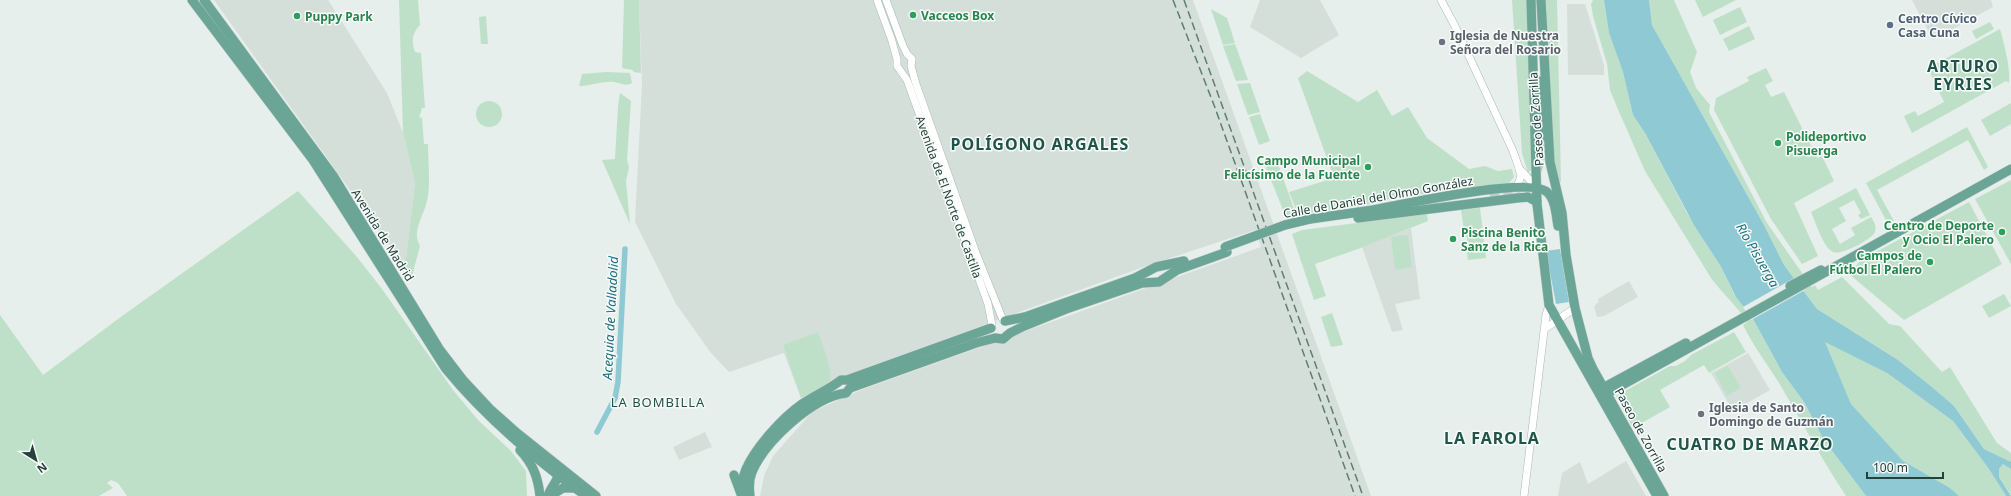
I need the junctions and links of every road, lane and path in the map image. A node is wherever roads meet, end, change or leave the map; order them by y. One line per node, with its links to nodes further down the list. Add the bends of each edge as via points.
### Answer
1 (192, 0): 36 (main road, Avenida de Madrid, via 313,160 426,341)
2 (204, 0): 38 (main road, Avenida de Madrid, via 334,177 440,350 490,409)
3 (877, 0): 10 (street, Avenida de El Norte de Castilla)
4 (886, 0): 9 (street, Avenida de El Norte de Castilla)
5 (1441, 0): 14 (street)
6 (1531, 0): 17 (main road, Paseo de Zorrilla)
7 (1538, 0): 13 (main road)
8 (1541, 0): 26 (main road, Paseo de Zorrilla, via 1550,162 1562,213)
9 (906, 54): 10 (street, via 900,55); 11 (street, Avenida de El Norte de Castilla, via 912,59)
10 (897, 59): 12 (street, Avenida de El Norte de Castilla, via 897,66)
11 (911, 66): 12 (street); 30 (street, Avenida de El Norte de Castilla, via 973,246)
12 (901, 70): 31 (street, Avenida de El Norte de Castilla, via 910,87 988,304)
13 (1541, 138)
14 (1519, 168): 16 (street, via 1521,176); 17 (street)
15 (2011, 170): 37 (main road)
16 (1517, 187): 17 (main road, Calle de Daniel del Olmo González); 21 (main road, Calle de Daniel del Olmo González, via 1416,200)
17 (1536, 187): 19 (main road, Paseo de Zorrilla); 26 (main road, Paseo de Zorrilla, via 1547,192 1554,206 1567,276)
18 (1490, 196): 20 (main road, via 1418,205)
19 (1536, 202): 20 (main road, Calle de Daniel del Olmo González, via 1528,198 1517,198); 27 (main road, Paseo de Zorrilla)
20 (1361, 218): 21 (main road, Calle de Daniel del Olmo González)
21 (1311, 222): 22 (main road, Calle de Daniel del Olmo González)
22 (1226, 249): 23 (main road, Calle de Daniel del Olmo González); 24 (main road, Calle de Daniel del Olmo González)
23 (1155, 269): 24 (main road, via 1164,271); 25 (main road, via 1151,277); 30 (main road, Calle de Daniel del Olmo González, via 1025,317)
24 (1164, 277): 25 (main road, Calle de Daniel del Olmo González, via 1161,281)
25 (1154, 281): 33 (main road, Calle de Daniel del Olmo González, via 1066,309)
26 (1571, 282): 28 (main road, Paseo de Zorrilla)
27 (1550, 305): 29 (main road, Paseo de Zorrilla); 32 (street, via 1546,315)
28 (1575, 308): 29 (street); 37 (main road, Paseo de Zorrilla, via 1588,358)
29 (1557, 320): 32 (street); 37 (main road, Paseo de Zorrilla)
30 (1004, 321): 31 (main road, Calle de Daniel del Olmo González, via 997,321); 33 (main road, via 1009,326)
31 (992, 326): 34 (main road); 35 (main road, Calle de Daniel del Olmo González)
32 (1546, 328): 48 (street)
33 (1010, 333): 34 (main road, Calle de Daniel del Olmo González, via 1004,339)
34 (995, 338): 35 (main road, Calle de Daniel del Olmo González)
35 (849, 384): 40 (main road, Calle de Daniel del Olmo González, via 841,380 839,389 812,397 785,419 753,457 746,470)
36 (463, 390): 38 (main road, Avenida de Madrid, via 501,428); 42 (main road, Avenida de Madrid, via 474,408 526,456 537,476)
37 (1603, 392): 49 (main road, Paseo de Zorrilla); 50 (main road, Paseo de Zorrilla)
38 (559, 471): 41 (main road); 43 (main road); 45 (main road)
39 (734, 475): 46 (main road)
40 (746, 485): 46 (main road); 47 (main road)
41 (575, 488): 43 (main road, via 563,488); 44 (main road)
42 (540, 496)
43 (549, 496)
44 (586, 496)
45 (596, 496)
46 (742, 496)
47 (750, 496)
48 (1524, 496)
49 (1657, 496)
50 (1664, 496)

